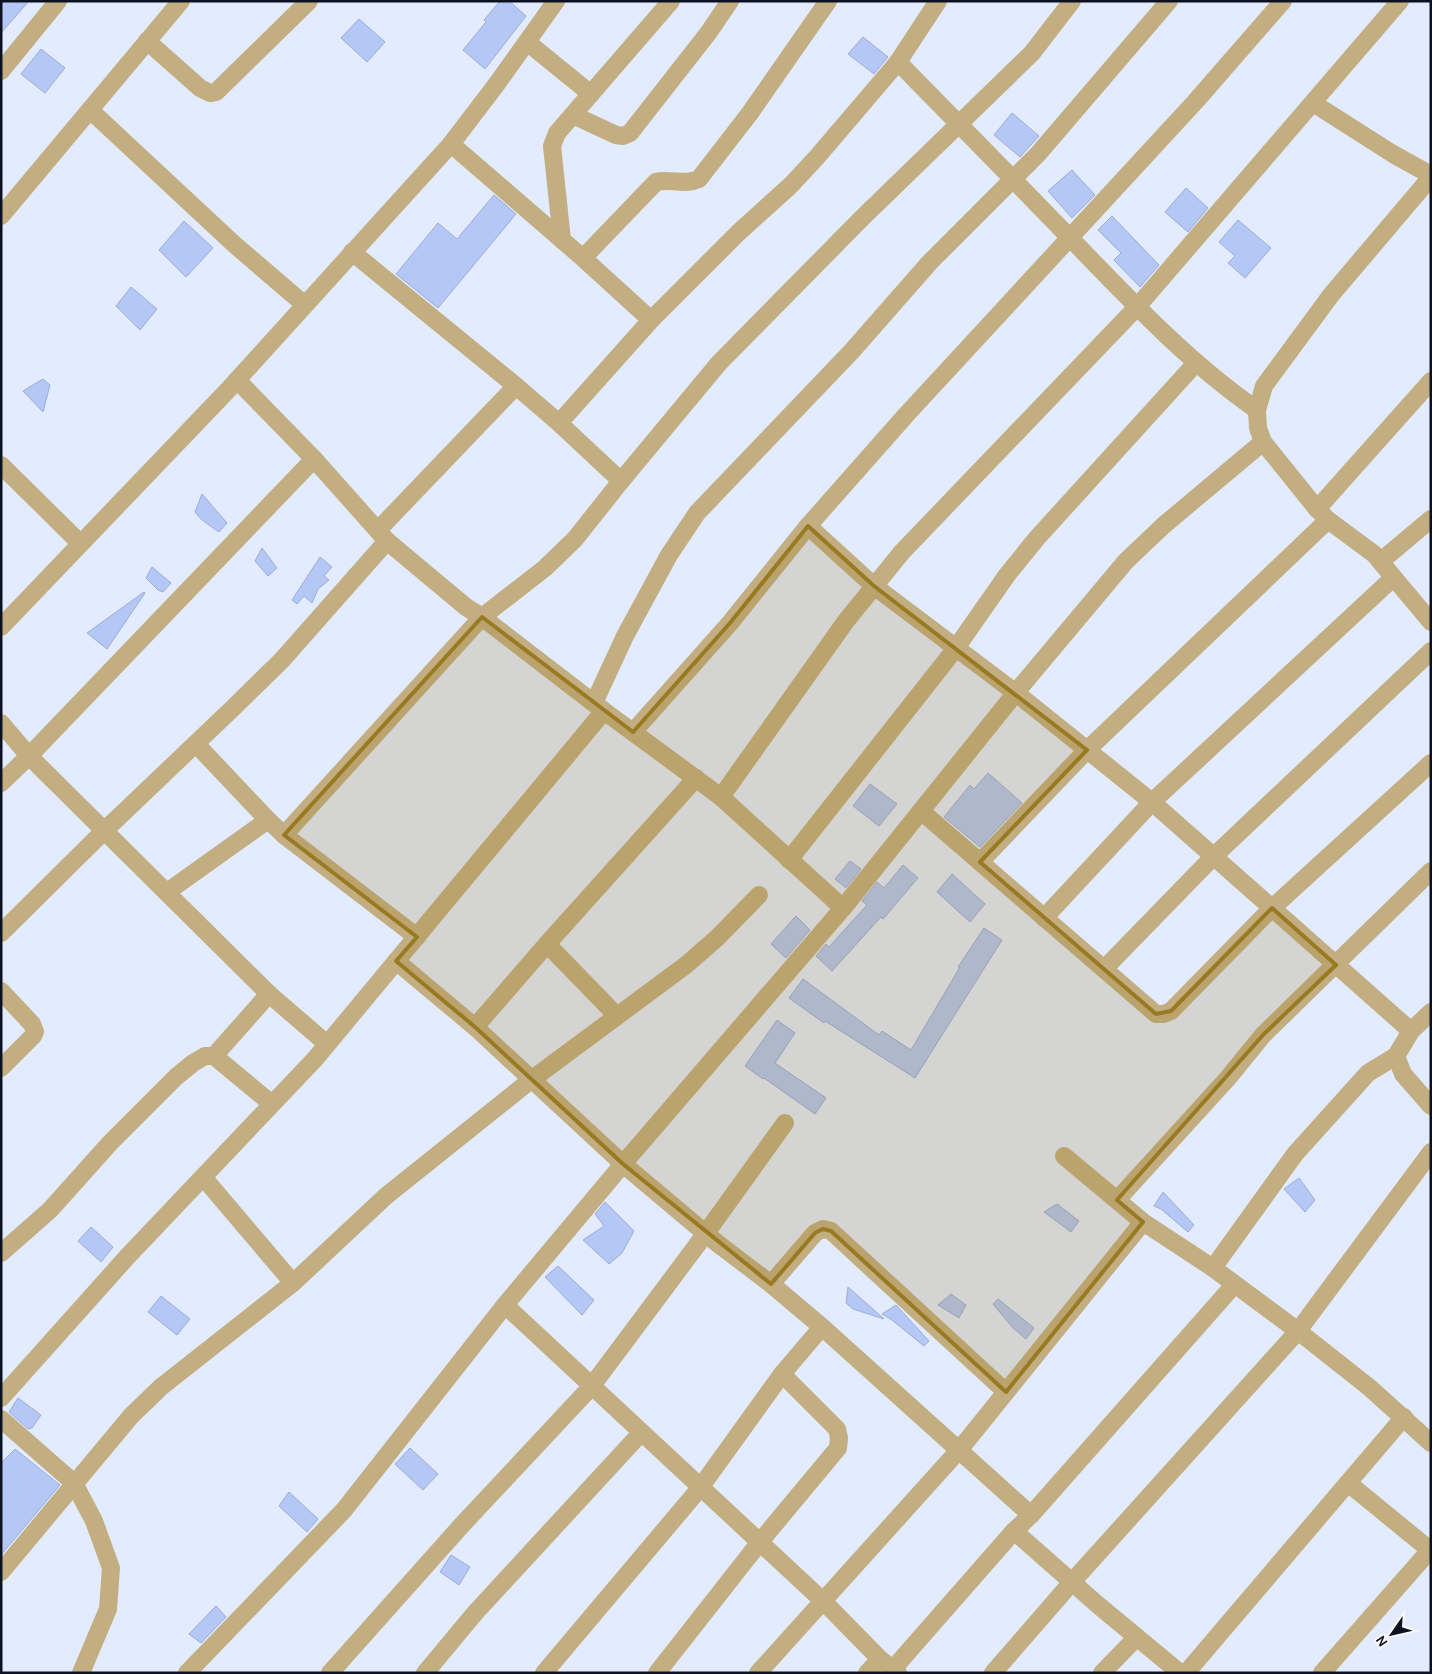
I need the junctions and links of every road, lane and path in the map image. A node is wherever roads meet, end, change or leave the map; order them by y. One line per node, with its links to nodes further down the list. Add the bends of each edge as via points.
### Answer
1 (58, 1): 16 (street)
2 (180, 1): 13 (street)
3 (309, 1): 13 (street, via 216,92 200,88)
4 (556, 1): 14 (street)
5 (671, 1): 17 (street)
6 (730, 1): 20 (street, via 630,133 616,135)
7 (828, 1): 29 (street, via 750,113 699,179 690,183 656,182)
8 (938, 1): 15 (street)
9 (1072, 1): 21 (street, via 1032,53)
10 (1169, 1): 24 (street)
11 (1283, 1): 26 (street, via 1195,102)
12 (1400, 1): 18 (street)
13 (147, 42): 19 (street)
14 (527, 42): 17 (street); 22 (street)
15 (898, 62): 21 (street); 32 (street, via 811,164)
16 (1, 71)
17 (591, 94): 20 (street)
18 (1313, 102): 23 (street); 31 (street)
19 (90, 110): 25 (street); 30 (street, via 235,245)
20 (573, 115): 27 (street, via 557,132 552,146)
21 (960, 125): 24 (street); 42 (street, via 862,218 719,364)
22 (451, 144): 27 (street); 28 (street)
23 (1431, 176): 37 (street, via 1331,295 1264,386)
24 (1014, 180): 26 (street); 57 (street, via 930,262 851,352 697,513 669,555 624,636)
25 (1, 216)
26 (1069, 237): 31 (street); 45 (street)
27 (562, 240): 29 (street)
28 (352, 252): 30 (street); 36 (street)
29 (583, 258): 32 (street)
30 (305, 305): 34 (street)
31 (1137, 307): 33 (street); 50 (street, via 902,552)
32 (651, 320): 38 (street)
33 (1196, 363): 37 (street); 54 (street, via 1037,538 1007,574)
34 (237, 380): 40 (street); 47 (street)
35 (1431, 381): 43 (street)
36 (516, 386): 38 (street); 46 (street)
37 (1257, 410): 39 (street)
38 (559, 423): 42 (street)
39 (1263, 442): 43 (street); 56 (street, via 1126,561)
40 (314, 459): 46 (street); 62 (street)
41 (1, 465): 47 (street)
42 (621, 481): 51 (street, via 546,568)
43 (1322, 514): 48 (street); 61 (street)
44 (1431, 519): 48 (street)
45 (808, 526): 50 (street); 59 (street, via 730,623)
46 (382, 536): 51 (street); 60 (street, via 282,660)
47 (80, 543): 53 (street)
48 (1381, 562): 49 (street)
49 (1393, 578): 52 (street); 67 (street)
50 (874, 586): 54 (street); 66 (street)
51 (482, 617): 57 (street); 71 (street)
52 (1431, 622)
53 (1, 627)
54 (956, 648): 56 (street); 73 (street)
55 (1431, 651): 72 (street)
56 (1016, 693): 61 (street); 68 (street)
57 (599, 707): 59 (street); 82 (street)
58 (1, 723): 62 (street)
59 (633, 732): 64 (street)
60 (196, 744): 69 (street); 70 (street)
61 (1087, 750): 67 (street); 74 (street)
62 (29, 756): 65 (street); 70 (street)
63 (1431, 763): 79 (street)
64 (696, 778): 66 (street); 83 (street)
65 (1, 783)
66 (721, 797): 73 (street)
67 (1152, 802): 72 (street); 80 (street)
68 (921, 811): 74 (street); 78 (street)
69 (268, 820): 71 (street); 76 (street)
70 (104, 831): 76 (street); 81 (street)
71 (284, 834): 82 (street)
72 (1213, 857): 79 (street); 86 (street)
73 (789, 860): 78 (street)
74 (980, 862): 80 (street)
75 (1431, 871): 85 (street)
76 (167, 892): 88 (street)
77 (759, 896): 90 (street, via 686,965)
78 (844, 908): 103 (street)
79 (1272, 908): 85 (street); 86 (street, via 1164,1014 1156,1014)
80 (1044, 918): 86 (street)
81 (1, 933)
82 (417, 937): 84 (street)
83 (547, 944): 90 (street); 91 (street)
84 (396, 961): 91 (street); 93 (street)
85 (1336, 965): 92 (street); 105 (street, via 1263,1035)
86 (1104, 969)
87 (1, 991): 96 (street, via 32,1024 35,1032)
88 (269, 994): 93 (street); 94 (street)
89 (1431, 1012): 92 (street)
90 (617, 1016): 97 (street)
91 (475, 1027): 97 (street)
92 (1411, 1031): 95 (street)
93 (327, 1044): 98 (street)
94 (214, 1056): 98 (street); 108 (street, via 205,1056 176,1077 110,1143 50,1210)
95 (1396, 1056): 99 (street, via 1403,1074); 109 (street, via 1368,1073 1295,1154)
96 (1, 1068)
97 (531, 1080): 103 (street); 110 (street, via 386,1196)
98 (272, 1104): 104 (street)
99 (1431, 1106)
100 (785, 1123): 107 (street)
101 (1431, 1152): 115 (street)
102 (1064, 1156): 105 (street)
103 (623, 1164): 107 (street); 113 (street)
104 (203, 1177): 110 (street); 119 (street)
105 (1117, 1200): 106 (street)
106 (1143, 1222): 109 (street); 118 (street)
107 (706, 1233): 111 (street); 117 (street)
108 (1, 1253)
109 (1213, 1268): 112 (street)
110 (293, 1283): 125 (street, via 161,1387 131,1416)
111 (771, 1284): 114 (street); 118 (street, via 815,1233 823,1228 831,1231)
112 (1234, 1285): 115 (street); 128 (street)
113 (505, 1305): 117 (street); 137 (street, via 344,1510)
114 (822, 1327): 116 (street); 124 (street)
115 (1298, 1331): 120 (street); 133 (street)
116 (782, 1374): 127 (street); 130 (street, via 837,1428 838,1448)
117 (591, 1387): 122 (street); 139 (street)
118 (1006, 1392): 124 (street)
119 (1, 1398)
120 (1404, 1417): 123 (street); 126 (street)
121 (1, 1419): 125 (street)
122 (641, 1433): 127 (street); 140 (street, via 475,1613)
123 (1431, 1443)
124 (960, 1449): 128 (street); 134 (street)
125 (74, 1483): 132 (street); 138 (street, via 94,1521 111,1568 108,1609)
126 (1348, 1483): 131 (street); 148 (street)
127 (700, 1488): 130 (street); 141 (street)
128 (1031, 1515): 129 (street)
129 (1014, 1531): 133 (street); 136 (street)
130 (759, 1543): 134 (street); 142 (street)
131 (1430, 1550): 149 (street)
132 (1, 1572)
133 (1072, 1582): 135 (street); 145 (street)
134 (823, 1601): 136 (street); 143 (street)
135 (1137, 1637): 146 (street); 147 (street)
136 (890, 1667): 144 (street)
137 (191, 1672)
138 (82, 1673)
139 (330, 1673)
140 (425, 1673)
141 (544, 1673)
142 (657, 1673)
143 (758, 1673)
144 (867, 1673)
145 (993, 1673)
146 (1102, 1673)
147 (1180, 1673)
148 (1186, 1673)
149 (1322, 1673)

